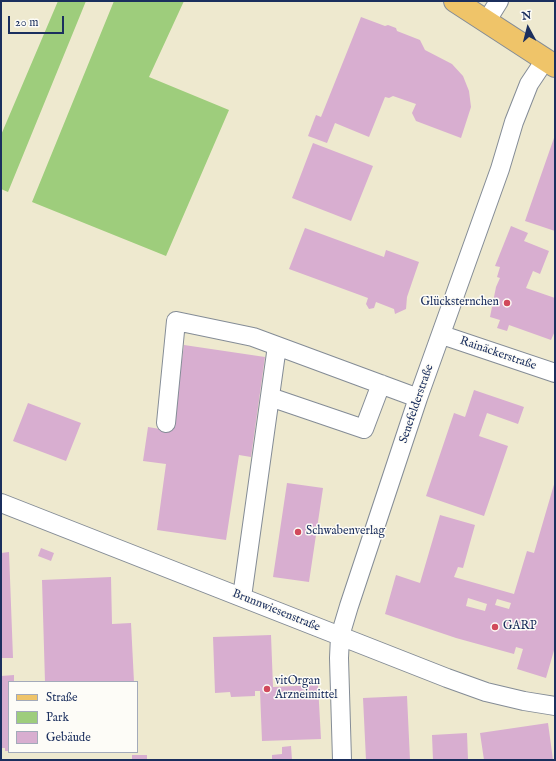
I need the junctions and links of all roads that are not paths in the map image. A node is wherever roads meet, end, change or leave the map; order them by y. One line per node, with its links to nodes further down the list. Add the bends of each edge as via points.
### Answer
1 (455, 1): 3 (main road)
2 (499, 1): 3 (street)
3 (486, 22): 4 (main road)
4 (550, 63): 5 (street, Senefelderstraße, via 529,84)
5 (442, 335): 7 (street, Rainäckerstraße); 10 (street, Senefelderstraße)
6 (278, 346): 8 (street); 9 (street); 11 (street, via 254,337 176,321)
7 (555, 373)
8 (381, 384): 9 (street, via 364,429); 10 (street)
9 (270, 397): 13 (street)
10 (418, 398): 14 (street, Senefelderstraße)
11 (166, 423)
12 (1, 503): 13 (street, Brunnwiesenstraße)
13 (242, 597): 14 (street, Brunnwiesenstraße)
14 (340, 636): 15 (street, Brunnwiesenstraße, via 486,692); 16 (street, Senefelderstraße)
15 (555, 706)
16 (342, 760)

